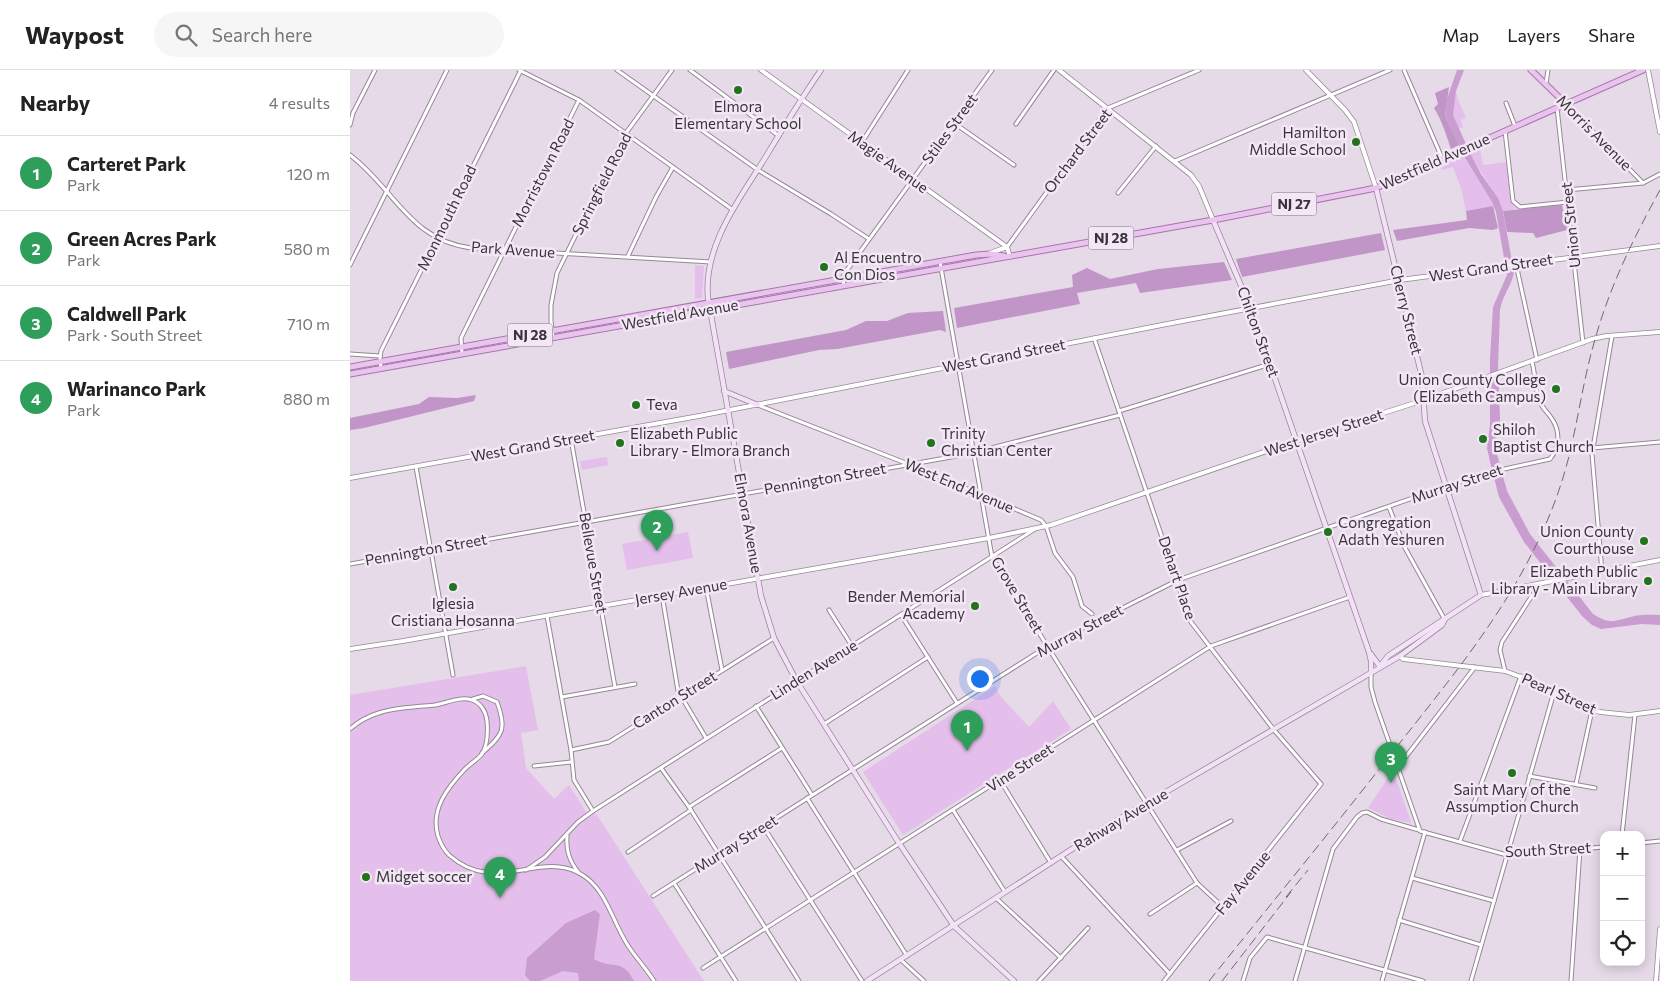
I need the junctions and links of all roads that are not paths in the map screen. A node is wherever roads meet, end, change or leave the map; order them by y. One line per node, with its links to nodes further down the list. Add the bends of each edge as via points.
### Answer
1 (375, 70): 32 (street)
2 (446, 70): 51 (street)
3 (520, 70): 25 (street); 56 (street, Monmouth Road)
4 (617, 70): 23 (street)
5 (672, 70): 23 (street, Springfield Road)
6 (690, 70): 37 (street)
7 (761, 70): 24 (street, Magie Avenue)
8 (821, 70): 24 (main road, Elmora Avenue)
9 (908, 70): 38 (street)
10 (992, 70): 30 (street, Stiles Street)
11 (1054, 70): 31 (street)
12 (1199, 70): 28 (street, Orchard Street)
13 (1306, 70): 22 (street, Cherry Street)
14 (1390, 70): 22 (street)
15 (1404, 70): 41 (street)
16 (1531, 70): 21 (main road, Morris Avenue)
17 (1548, 70): 21 (street)
18 (1643, 70): 27 (main road, Westfield Avenue / NJ 27)
19 (1648, 70): 35 (street)
20 (1062, 71): 28 (street, Chilton Street)
21 (1546, 85): 27 (main road, Morris Avenue)
22 (1330, 94): 42 (street); 49 (street, Cherry Street, via 1354,122)
23 (653, 96): 36 (street, Springfield Road); 45 (street)
24 (801, 99): 37 (main road, Elmora Avenue); 38 (street, Magie Avenue)
25 (579, 100): 36 (street); 60 (street, Morristown Road)
26 (1506, 103): 33 (street)
27 (1566, 104): 29 (main road, Westfield Avenue / NJ 27); 48 (street, Morris Avenue)
28 (1108, 108): 39 (street, Chilton Street); 59 (street, Orchard Street)
29 (1557, 108): 33 (main road, Westfield Avenue / NJ 27); 50 (street, Union Street)
30 (954, 123): 43 (street); 47 (street, Stiles Street)
31 (1016, 124)
32 (350, 125)
33 (1515, 126): 34 (main road, Westfield Avenue / NJ 27)
34 (1505, 131): 41 (main road, Westfield Avenue / NJ 27); 53 (street, via 1513,201 1520,207)
35 (1660, 132)
36 (626, 134): 44 (street); 61 (street, Springfield Road)
37 (779, 136): 45 (main road, Elmora Avenue)
38 (862, 142): 47 (street, Magie Avenue)
39 (1156, 146): 42 (street, Chilton Street); 52 (street)
40 (350, 155): 51 (street, Park Avenue)
41 (1443, 159): 49 (main road, Westfield Avenue / NJ 27)
42 (1175, 161): 55 (street, Chilton Street, via 1196,179)
43 (1014, 165)
44 (673, 167): 54 (street); 63 (street)
45 (758, 170): 54 (main road, Elmora Avenue); 57 (street)
46 (1660, 174): 48 (street, Morris Avenue)
47 (913, 180): 57 (street, Stiles Street); 59 (street, Magie Avenue)
48 (1643, 183): 50 (street)
49 (1376, 188): 55 (main road, Westfield Avenue / NJ 27); 72 (main road, Cherry Street)
50 (1567, 190): 53 (street, Union Street)
51 (387, 191): 56 (street, Park Avenue, via 416,224); 69 (street)
52 (1118, 193)
53 (1568, 202): 64 (street, Union Street)
54 (733, 210): 66 (main road, Elmora Avenue)
55 (1213, 220): 65 (main road, Westfield Avenue / NJ 28); 77 (main road, Chilton Street)
56 (437, 238): 60 (street, Park Avenue, via 466,247); 90 (street, Monmouth Road)
57 (869, 239): 71 (street, Stiles Street)
58 (1660, 246): 64 (street, West Grand Street)
59 (1007, 247): 62 (street); 65 (street)
60 (505, 250): 61 (street, Park Avenue); 87 (street, Morristown Road, via 461,338)
61 (567, 254): 63 (street, Park Avenue); 81 (street, Springfield Road, via 553,289)
62 (976, 255): 65 (main road, Westfield Avenue / NJ 28); 67 (main road, Westfield Avenue / NJ 28)
63 (628, 256): 66 (street, Park Avenue)
64 (1574, 256): 68 (street, West Grand Street); 86 (street, Union Street)
65 (1010, 257): 70 (main road, Westfield Avenue / NJ 28)
66 (710, 262): 76 (main road, Elmora Avenue)
67 (940, 262): 70 (street, Grove Street); 71 (main road, Westfield Avenue / NJ 28)
68 (1515, 264): 72 (street, West Grand Street); 91 (street)
69 (350, 265)
70 (941, 268): 73 (main road, Westfield Avenue / NJ 28); 94 (street, Grove Street)
71 (843, 279): 73 (street); 74 (main road, Westfield Avenue / NJ 28)
72 (1400, 280): 77 (street, West Grand Street); 99 (main road, Cherry Street, via 1422,377)
73 (844, 286): 75 (main road, Westfield Avenue / NJ 28)
74 (786, 289): 75 (main road); 76 (main road, Westfield Avenue / NJ 28)
75 (787, 296): 78 (main road, Westfield Avenue / NJ 28)
76 (709, 303): 78 (main road, Elmora Avenue); 79 (main road, Westfield Avenue / NJ 28)
77 (1251, 309): 85 (street, West Grand Street); 93 (main road, Chilton Street)
78 (710, 310): 80 (main road, Westfield Avenue / NJ 28); 98 (main road, Elmora Avenue)
79 (631, 317): 80 (main road); 81 (main road, Westfield Avenue / NJ 28)
80 (632, 323): 84 (main road, Westfield Avenue / NJ 28)
81 (552, 331): 84 (street, Springfield Road); 87 (main road, Westfield Avenue / NJ 28)
82 (1660, 332): 83 (street, West Jersey Street)
83 (1612, 336): 86 (street, West Jersey Street); 106 (street)
84 (553, 337): 89 (main road, Westfield Avenue / NJ 28)
85 (1094, 338): 94 (street, West Grand Street); 102 (street, Dehart Place)
86 (1583, 343): 91 (street, West Jersey Street)
87 (461, 347): 89 (street, Morristown Road); 90 (main road, Westfield Avenue / NJ 28)
88 (350, 354): 90 (street)
89 (462, 354): 96 (main road, Westfield Avenue / NJ 28)
90 (380, 359): 95 (main road, Westfield Avenue / NJ 28); 96 (street)
91 (1538, 360): 92 (street, West Jersey Street)
92 (1532, 362): 99 (street, West Jersey Street); 111 (street, Murray Street, via 1538,396 1558,434 1557,448 1551,458)
93 (1270, 364): 102 (street, Pennington Street); 104 (main road, Chilton Street)
94 (958, 365): 100 (street, West Grand Street); 107 (street, Grove Street)
95 (350, 367)
96 (381, 368): 97 (main road, Westfield Avenue / NJ 28)
97 (350, 374)
98 (724, 391): 100 (main road); 101 (main road, Elmora Avenue)
99 (1424, 400): 104 (street, West Jersey Street); 111 (main road, Cherry Street, via 1425,421)
100 (758, 405): 101 (street, West Grand Street); 108 (street, West End Avenue)
101 (728, 411): 103 (street, West Grand Street); 113 (main road, Elmora Avenue)
102 (1120, 413): 107 (street, Pennington Street); 112 (street, Dehart Place)
103 (571, 439): 109 (street, West Grand Street); 116 (street, Bellevue Street)
104 (1296, 441): 112 (street, West Jersey Street); 118 (main road, Chilton Street)
105 (1660, 442): 106 (street)
106 (1592, 448): 125 (street)
107 (974, 453): 108 (street, Pennington Street); 114 (street, Grove Street)
108 (908, 464): 113 (street, Pennington Street); 114 (street, West End Avenue)
109 (416, 467): 110 (street, West Grand Street); 121 (street)
110 (350, 478)
111 (1447, 486): 115 (street, Murray Street); 130 (main road, Cherry Street)
112 (1148, 493): 117 (street, West Jersey Street); 127 (street, Dehart Place)
113 (743, 494): 116 (street, Pennington Street); 126 (main road, Elmora Avenue)
114 (981, 496): 117 (street, West End Avenue, via 1038,519); 120 (street, Grove Street)
115 (1389, 507): 118 (street, Murray Street); 138 (street, via 1404,546)
116 (586, 522): 121 (street, Pennington Street); 133 (street, Bellevue Street)
117 (1046, 526): 119 (street, Jersey Avenue); 135 (street, via 1055,553 1073,577 1082,606)
118 (1327, 528): 127 (street, Murray Street); 132 (main road, Chilton Street)
119 (1035, 529): 120 (street, Jersey Avenue); 122 (street, Linden Avenue)
120 (989, 538): 122 (street, Grove Street); 126 (street, Jersey Avenue)
121 (430, 549): 124 (street, Pennington Street); 139 (street)
122 (992, 557): 136 (street, Linden Avenue); 143 (street, Grove Street)
123 (1660, 560): 125 (street, Rahway Avenue)
124 (350, 564)
125 (1602, 572): 128 (street, Rahway Avenue)
126 (758, 578): 129 (street, Jersey Avenue); 140 (main road, Elmora Avenue)
127 (1178, 580): 143 (street, Murray Street); 144 (street, Dehart Place, via 1191,622)
128 (1535, 586): 130 (street, Rahway Avenue); 152 (street, via 1502,642 1500,650)
129 (706, 588): 131 (street, Jersey Avenue); 151 (street)
130 (1481, 595): 138 (main road, Rahway Avenue)
131 (662, 596): 133 (street, Jersey Avenue); 161 (street)
132 (1351, 597): 144 (street, Vine Street); 146 (main road, Chilton Street)
133 (601, 606): 137 (street, Jersey Avenue); 158 (street, Bellevue Street)
134 (829, 610): 142 (street)
135 (1092, 614)
136 (901, 615): 142 (street, Linden Avenue); 148 (street)
137 (547, 616): 139 (street, Jersey Avenue); 160 (street)
138 (1444, 620): 141 (main road, Rahway Avenue); 147 (main road, Rahway Avenue, via 1442,625)
139 (446, 634): 145 (street, Jersey Avenue); 154 (street)
140 (774, 638): 151 (street, Canton Street); 156 (main road, Elmora Avenue)
141 (1415, 638): 147 (main road); 149 (main road, Rahway Avenue, via 1388,656)
142 (852, 646): 156 (street, Linden Avenue)
143 (1048, 646): 163 (street, Murray Street); 168 (street, Grove Street)
144 (1211, 646): 168 (street, Vine Street); 171 (street, Dehart Place)
145 (350, 649)
146 (1370, 653): 149 (main road, Chilton Street); 153 (main road, Chilton Street)
147 (1400, 656): 149 (main road, Rahway Avenue); 150 (street, Pearl Street, via 1403,659)
148 (928, 658): 163 (street); 169 (street)
149 (1380, 667): 153 (main road, Rahway Avenue)
150 (1476, 667): 152 (street, Pearl Street); 178 (street)
151 (722, 670): 161 (street, Canton Street)
152 (1505, 671): 155 (street, Pearl Street)
153 (1371, 674): 171 (main road, Rahway Avenue); 178 (street, via 1375,702)
154 (453, 675)
155 (1520, 676): 159 (street, Pearl Street); 198 (street)
156 (796, 680): 164 (street, Linden Avenue); 169 (main road, Elmora Avenue)
157 (635, 684): 158 (street)
158 (615, 687): 160 (street)
159 (1554, 692): 165 (street, Pearl Street); 181 (street)
160 (562, 696): 174 (street)
161 (681, 696): 172 (street); 174 (street, Canton Street, via 609,742)
162 (470, 700): 170 (street, via 396,708 372,714); 175 (street, via 482,708 487,717 487,738); 175 (street, via 483,696 497,702 503,718 502,732)
163 (957, 703): 180 (street, Murray Street)
164 (756, 706): 172 (street, Linden Avenue); 173 (street)
165 (1592, 710): 167 (street, Pearl Street); 184 (street)
166 (1660, 711): 167 (street, Pearl Street)
167 (1635, 715): 195 (street)
168 (1094, 720): 182 (street, Vine Street); 188 (street, Grove Street)
169 (824, 724): 180 (main road, Elmora Avenue)
170 (350, 729)
171 (1274, 730): 183 (street, Dehart Place); 188 (main road, Rahway Avenue)
172 (706, 738): 179 (street, Linden Avenue)
173 (782, 748): 186 (street); 189 (street)
174 (571, 750): 176 (street)
175 (482, 753): 210 (street, via 440,801 436,821 439,840 449,855 485,873)
176 (571, 762): 177 (street); 191 (street, via 574,780)
177 (534, 766)
178 (1398, 767): 194 (street)
179 (661, 768): 189 (street); 191 (street, Linden Avenue)
180 (852, 769): 186 (street, Murray Street); 201 (main road, Elmora Avenue)
181 (1529, 776): 184 (street); 207 (street)
182 (1000, 780): 190 (street, Vine Street); 209 (street)
183 (1321, 784): 221 (street, Fay Avenue)
184 (1576, 784): 185 (street)
185 (1595, 788)
186 (812, 795): 187 (street, Murray Street)
187 (807, 798): 193 (street, Murray Street); 212 (street)
188 (1146, 804): 204 (street, Grove Street); 208 (main road, Rahway Avenue)
189 (690, 809): 205 (street); 206 (street)
190 (953, 810): 201 (street, Vine Street); 216 (street)
191 (593, 811): 197 (street, Linden Avenue)
192 (1231, 821): 204 (street)
193 (763, 826): 206 (street, Murray Street); 219 (street)
194 (1420, 831): 196 (street, South Street); 229 (street, via 1368,812 1358,817 1333,849)
195 (1622, 831)
196 (1425, 832): 198 (street, South Street); 213 (street)
197 (567, 835): 210 (street, Linden Avenue, via 546,857); 211 (street, via 566,848)
198 (1460, 841): 207 (street, South Street)
199 (1660, 841): 200 (street)
200 (1645, 843)
201 (900, 844): 212 (street, Vine Street); 224 (main road, Elmora Avenue)
202 (1600, 847): 203 (street, South Street)
203 (1580, 849): 207 (street, South Street); 251 (street)
204 (1177, 850): 215 (street, Grove Street)
205 (628, 852)
206 (719, 854): 214 (street, Murray Street); 225 (street)
207 (1507, 855): 220 (street)
208 (1061, 856): 209 (main road, Rahway Avenue); 236 (street)
209 (1051, 863): 216 (main road, Rahway Avenue)
210 (526, 870): 211 (street, via 559,867)
211 (580, 873): 237 (street, via 603,897 627,944)
212 (854, 873): 219 (street, Vine Street); 230 (street)
213 (1412, 878): 220 (street); 223 (street)
214 (674, 883): 217 (street, Murray Street); 231 (street)
215 (1197, 883): 221 (street, Grove Street); 222 (street)
216 (1005, 892): 218 (main road, Rahway Avenue)
217 (653, 896)
218 (996, 898): 224 (main road, Rahway Avenue); 232 (street)
219 (810, 900): 225 (street, Vine Street); 240 (street)
220 (1494, 901): 228 (street)
221 (1223, 907): 236 (street, Fay Avenue)
222 (1150, 914)
223 (1400, 920): 228 (street); 235 (street)
224 (954, 926): 230 (main road, Rahway Avenue); 243 (main road, Elmora Avenue)
225 (766, 928): 231 (street, Vine Street); 239 (street)
226 (1088, 928): 232 (street)
227 (1660, 929): 252 (street)
228 (1481, 945): 250 (street)
229 (1305, 947): 235 (street); 246 (street, via 1267,936 1250,958); 247 (street)
230 (906, 956): 233 (main road, Rahway Avenue)
231 (721, 957): 234 (street, Vine Street); 238 (street)
232 (1061, 958): 244 (street)
233 (901, 960): 241 (main road, Rahway Avenue); 242 (street)
234 (703, 968)
235 (1385, 971): 248 (street); 249 (street)
236 (1170, 974): 245 (street, Fay Avenue)
237 (654, 981)
238 (736, 981)
239 (799, 981)
240 (862, 981)
241 (867, 981)
242 (924, 981)
243 (1014, 981)
244 (1039, 981)
245 (1164, 981)
246 (1243, 981)
247 (1295, 981)
248 (1382, 981)
249 (1423, 981)
250 (1471, 981)
251 (1570, 981)
252 (1656, 981)

